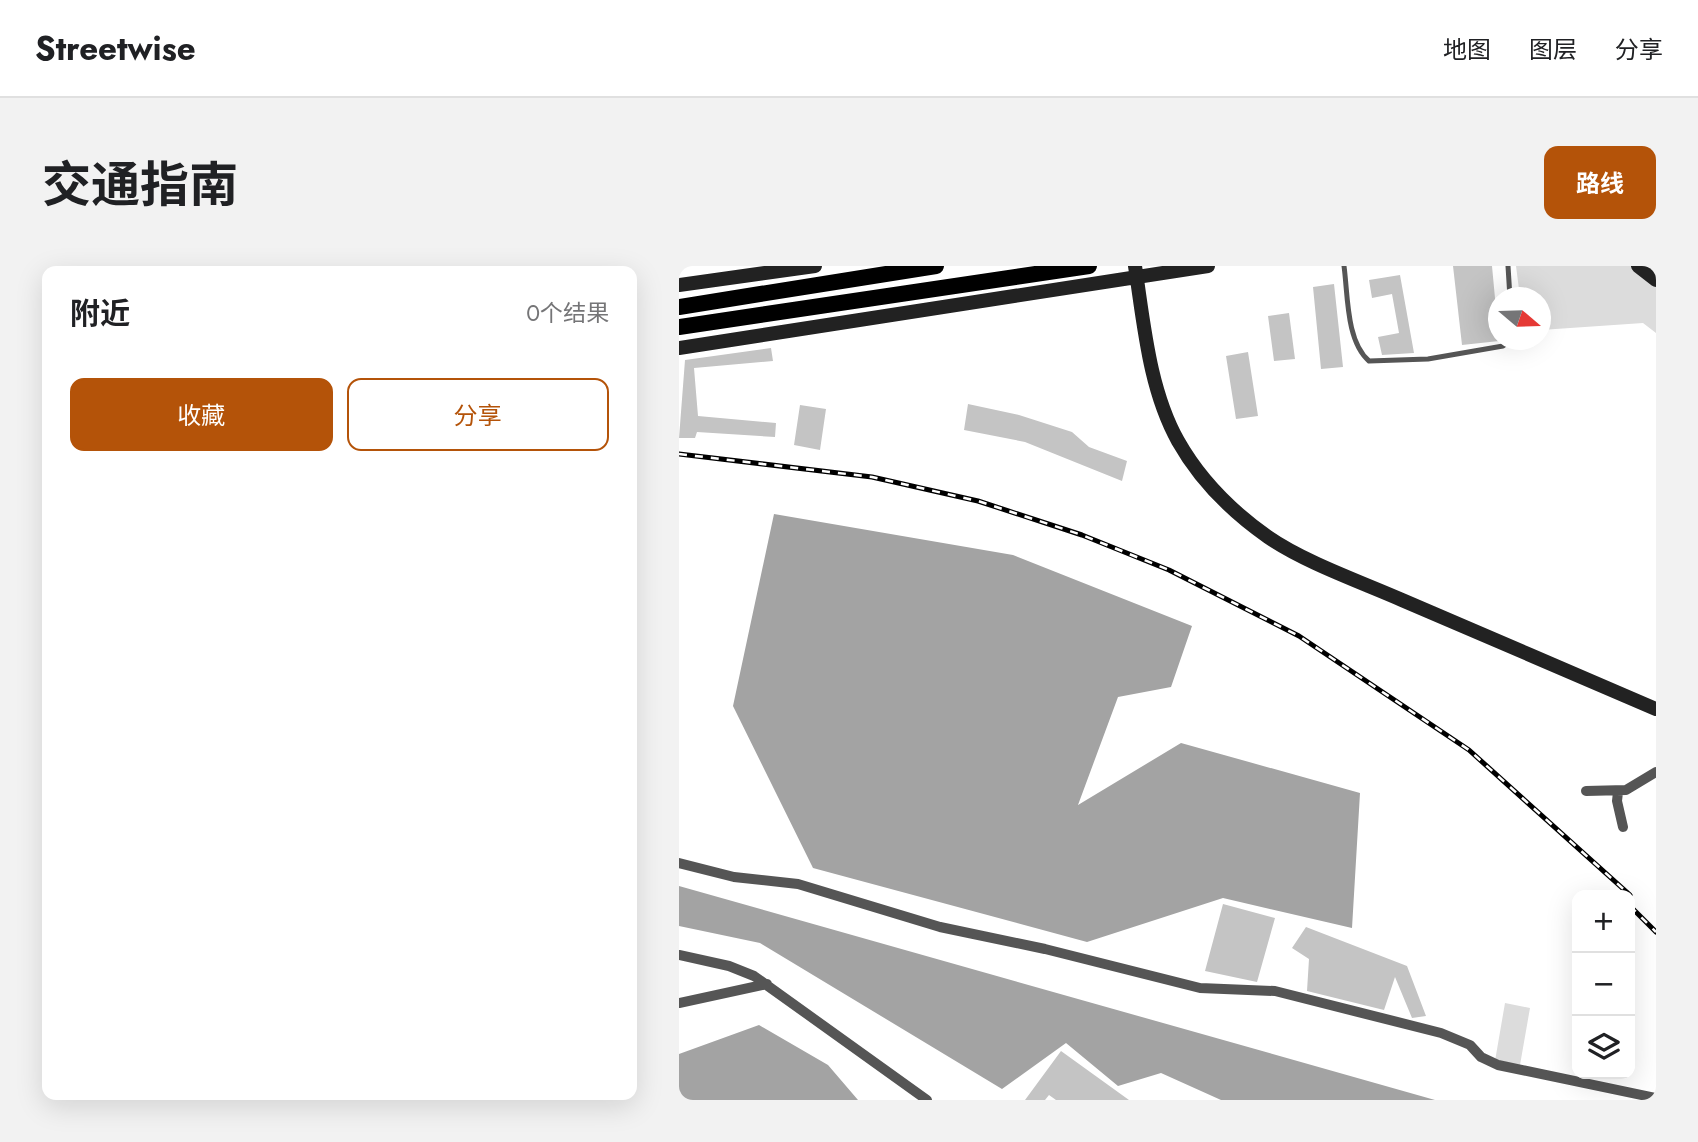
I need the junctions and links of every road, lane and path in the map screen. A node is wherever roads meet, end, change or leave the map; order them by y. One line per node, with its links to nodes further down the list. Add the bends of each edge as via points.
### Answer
1 (815, 266): 10 (street)
2 (936, 266): 12 (main road)
3 (1089, 266): 13 (main road)
4 (1208, 266): 8 (street)
5 (1344, 266): 15 (lane, via 1355,341 1369,361 1428,359)
6 (1508, 266): 11 (lane)
7 (1638, 266): 9 (street)
8 (1136, 272): 14 (street); 16 (street, via 1152,367 1177,440 1213,491 1239,515 1270,539 1337,572)
9 (1656, 280)
10 (679, 285)
11 (1509, 287)
12 (679, 307)
13 (679, 327)
14 (679, 348)
15 (1488, 349)
16 (1656, 709)
17 (1656, 772): 19 (street)
18 (1585, 791): 19 (street)
19 (1618, 792): 20 (street)
20 (1623, 827)
21 (679, 863): 27 (street, via 734,877 798,884 940,927 1200,988 1275,991 1441,1033 1470,1045 1498,1065)
22 (679, 955): 23 (street, via 729,966)
23 (767, 984): 25 (street); 28 (street)
24 (679, 997): 25 (street)
25 (693, 998): 26 (street)
26 (679, 1003)
27 (1656, 1098)
28 (927, 1100)

